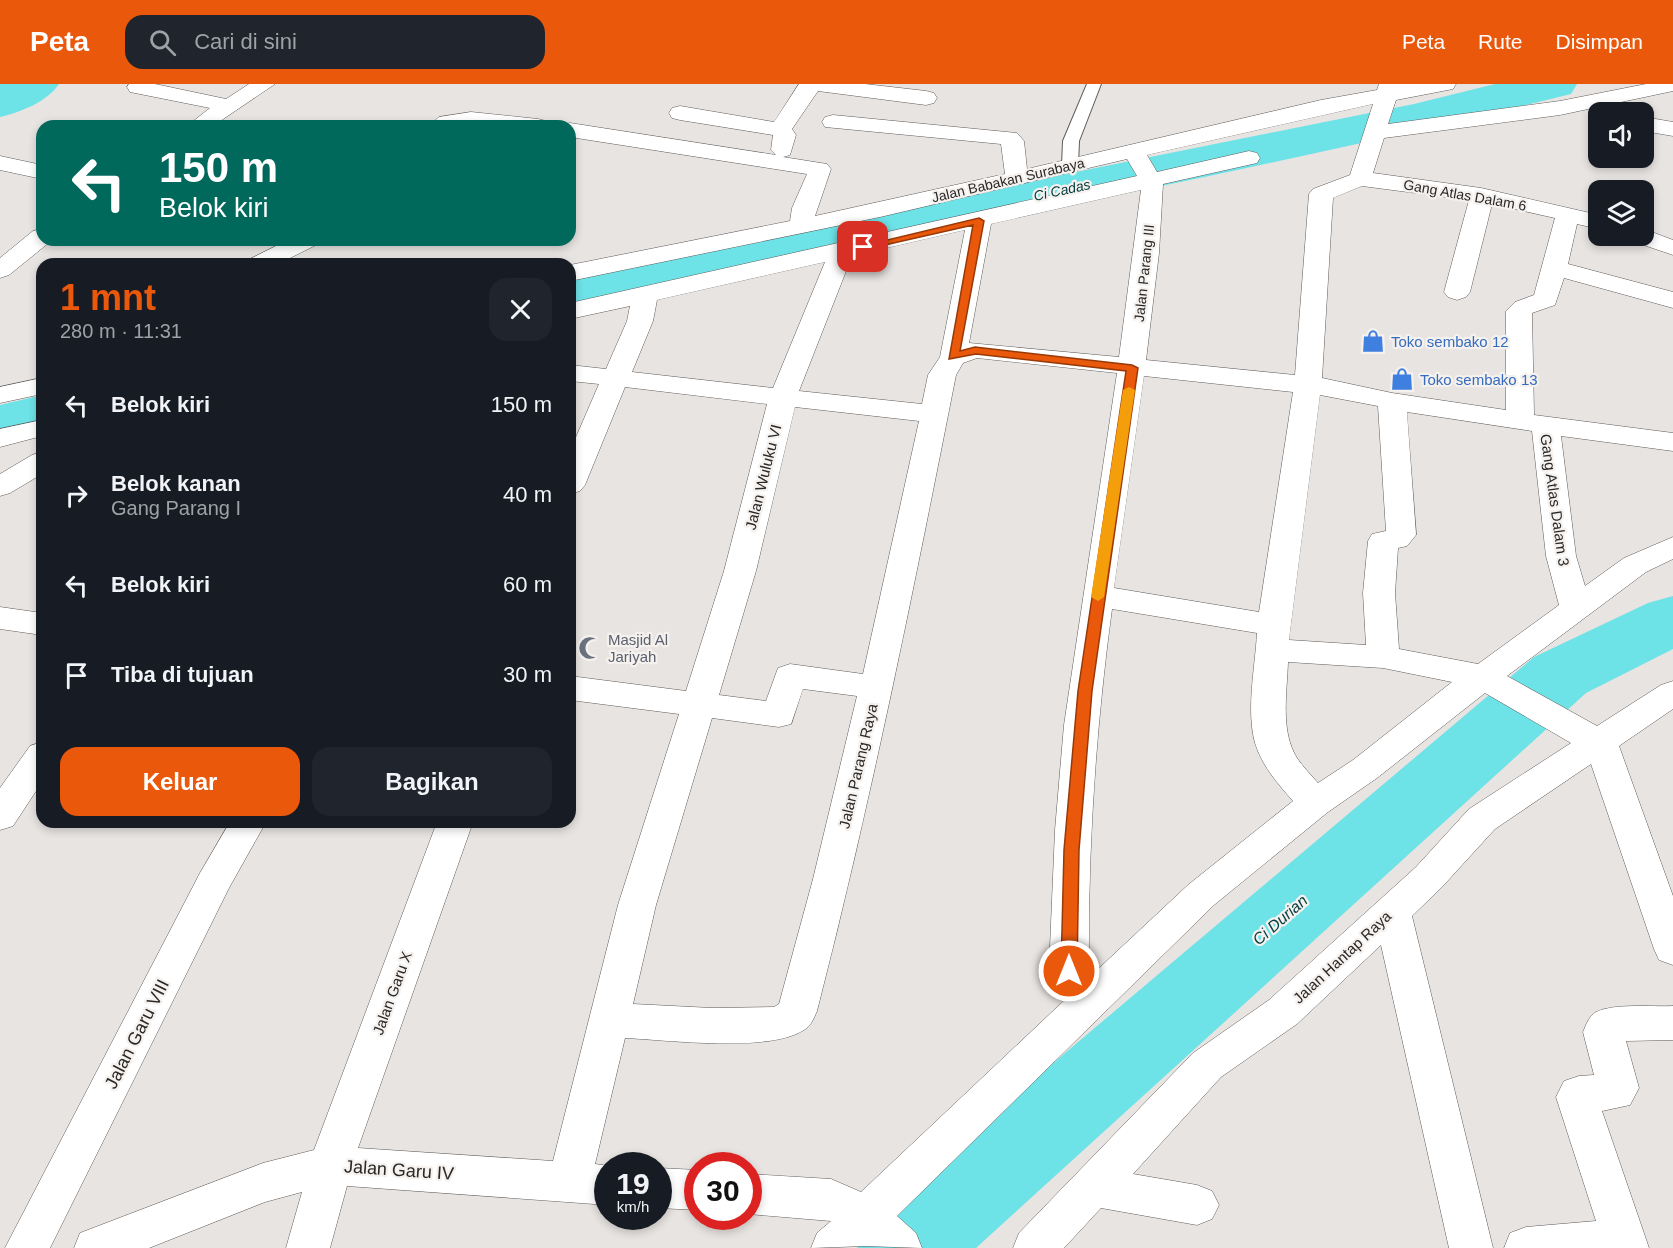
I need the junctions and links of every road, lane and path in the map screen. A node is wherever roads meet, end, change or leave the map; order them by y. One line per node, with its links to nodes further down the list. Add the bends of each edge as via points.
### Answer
1 (264, 84): 9 (street)
2 (811, 84): 8 (street); 19 (street)
3 (1094, 84): 25 (lane, via 1071,141)
4 (1445, 84): 7 (street, Jalan Babakan Surabaya)
5 (1673, 85): 10 (street)
6 (138, 87): 9 (street)
7 (1388, 90): 21 (street); 26 (street, Jalan Babakan Surabaya)
8 (926, 98)
9 (230, 106): 13 (street)
10 (1560, 108): 12 (street); 21 (street)
11 (680, 113): 19 (street)
12 (1588, 114)
13 (208, 120)
14 (446, 120): 15 (street)
15 (480, 120)
16 (833, 122): 28 (street, via 1009,138 1013,141)
17 (1654, 126): 18 (street)
18 (1673, 129)
19 (780, 130): 23 (street, via 785,135 782,150)
20 (576, 131): 23 (street)
21 (1374, 132): 29 (street)
22 (1249, 158): 26 (street)
23 (769, 161): 34 (street, via 820,170 804,208)
24 (0, 163): 27 (street)
25 (1070, 165): 26 (street, Jalan Babakan Surabaya); 28 (street, Jalan Babakan Surabaya)
26 (1143, 167): 33 (street); 49 (street, Jalan Parang III, via 1153,190)
27 (36, 171)
28 (1017, 177): 34 (street, Jalan Babakan Surabaya)
29 (1360, 179): 30 (street, Gang Atlas Dalam 6); 52 (street, via 1321,194)
30 (1482, 196): 31 (street, Gang Atlas Dalam 6); 44 (street)
31 (1568, 213): 32 (street, Gang Atlas Dalam 6); 41 (street)
32 (1588, 219)
33 (979, 221): 39 (street); 48 (street, Jalan Parang Raya)
34 (802, 226): 43 (street, Jalan Babakan Surabaya)
35 (36, 241): 42 (street)
36 (1654, 241): 38 (street)
37 (295, 246): 40 (street)
38 (1673, 248)
39 (840, 253): 45 (street); 55 (street, Jalan Wuluku VI)
40 (271, 258)
41 (1555, 268): 46 (street); 58 (street, Gang Atlas Dalam 3, via 1545,300 1519,311)
42 (0, 270)
43 (576, 272)
44 (1457, 292)
45 (645, 295): 47 (street); 51 (street, via 640,321)
46 (1673, 300)
47 (576, 310)
48 (964, 354): 49 (street); 57 (street, Jalan Parang Raya, via 942,375)
49 (1132, 368): 52 (street); 66 (street, Jalan Parang III)
50 (576, 375): 51 (street)
51 (617, 378): 55 (street); 63 (street)
52 (1308, 385): 56 (street); 70 (street)
53 (36, 387): 54 (street)
54 (0, 395)
55 (783, 397): 57 (street); 76 (street, Jalan Wuluku VI, via 740,571)
56 (1392, 401): 58 (street); 71 (street, via 1401,536 1383,541 1379,593)
57 (933, 414): 73 (street, Jalan Parang Raya)
58 (1532, 423): 61 (street); 67 (street, Gang Atlas Dalam 3)
59 (36, 429): 60 (street)
60 (0, 438)
61 (1673, 442)
62 (36, 465): 64 (street)
63 (576, 471)
64 (0, 487)
65 (1673, 547): 67 (street, via 1635,565)
66 (1098, 596): 70 (street); 85 (street, Jalan Parang III, via 1083,714 1069,909 1069,971)
67 (1576, 609): 72 (street)
68 (0, 618): 69 (street)
69 (36, 623)
70 (1272, 638): 71 (street); 79 (street, via 1269,725 1273,745 1284,767)
71 (1383, 657): 72 (street)
72 (1495, 683): 77 (street); 79 (street)
73 (876, 687): 76 (street, via 790,676 779,715); 86 (street, Jalan Parang Raya, via 829,890 800,1003 792,1017 778,1024)
74 (576, 689): 76 (street)
75 (1673, 693): 77 (street, Jalan Hantap Raya)
76 (698, 705): 86 (street, Jalan Wuluku VI, via 637,904)
77 (1586, 735): 83 (street, Jalan Hantap Raya, via 1482,819); 84 (street)
78 (36, 764): 80 (street)
79 (1315, 803): 85 (street, via 1201,895)
80 (0, 816)
81 (245, 828): 95 (street, Jalan Garu VIII)
82 (453, 828): 88 (street, Jalan Garu X)
83 (1392, 911): 90 (street, Jalan Hantap Raya, via 1283,1012 1207,1065); 100 (street)
84 (1673, 949)
85 (1096, 996): 93 (street)
86 (609, 1020): 89 (street, Jalan Wuluku VI)
87 (1673, 1023): 94 (street, via 1609,1025 1603,1032 1618,1088 1615,1092 1577,1097)
88 (331, 1165): 89 (street, Jalan Garu IV); 96 (street, Jalan Garu IV, via 263,1183); 97 (street, Jalan Garu X)
89 (588, 1184)
90 (1093, 1187): 92 (street); 99 (street, Jalan Hantap Raya)
91 (762, 1195): 93 (street, via 831,1199)
92 (1197, 1205)
93 (884, 1234): 98 (street)
94 (1626, 1244): 101 (street)
95 (27, 1248)
96 (96, 1248)
97 (308, 1248)
98 (833, 1248)
99 (1035, 1248)
100 (1471, 1248)
101 (1527, 1248)

